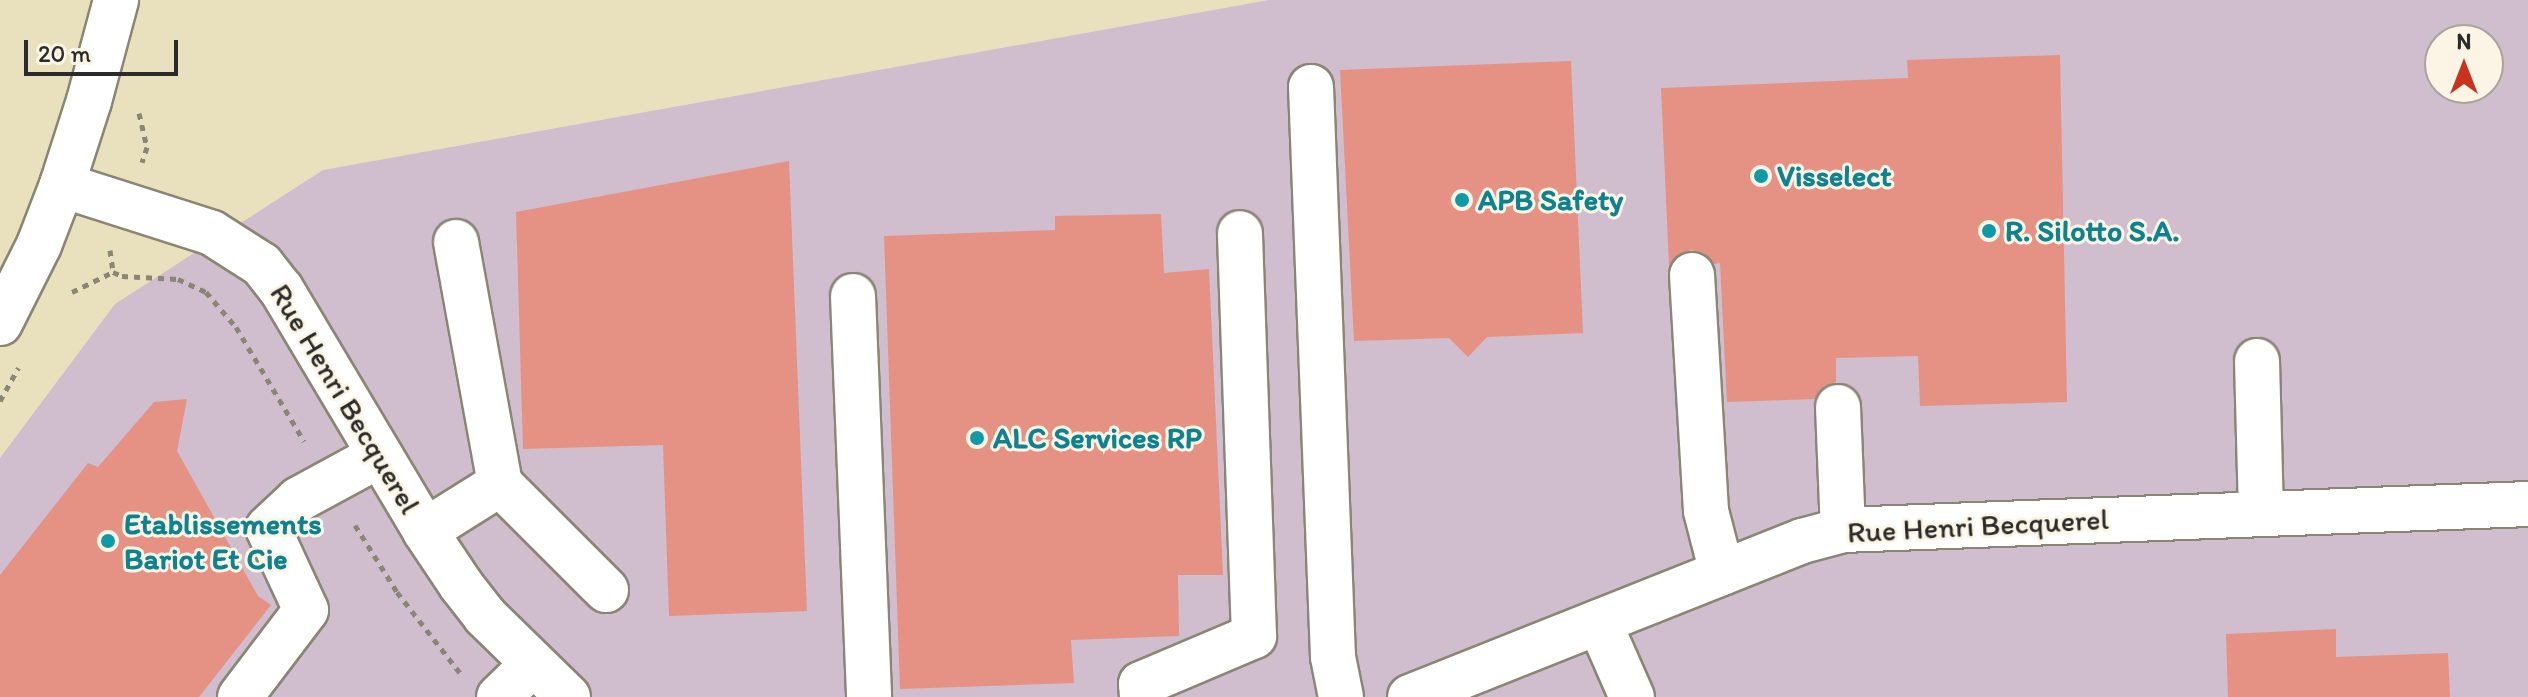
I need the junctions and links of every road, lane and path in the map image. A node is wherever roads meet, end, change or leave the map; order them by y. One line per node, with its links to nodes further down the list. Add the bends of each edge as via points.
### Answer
1 (116, 0): 4 (street)
2 (1311, 87): 29 (street, via 1333,657)
3 (140, 101): 5 (path, via 147,147)
4 (62, 185): 5 (street, Rue Henri Becquerel); 10 (street)
5 (127, 204): 13 (street, Rue Henri Becquerel, via 212,233 262,265); 14 (path, via 109,252 113,272 178,279 219,303)
6 (1240, 233): 28 (street, via 1254,636 1141,684)
7 (456, 242): 15 (street)
8 (1692, 275): 20 (street, via 1706,511)
9 (853, 296): 27 (street)
10 (0, 323)
11 (2257, 361): 17 (street)
12 (1838, 407): 18 (street)
13 (380, 455): 14 (street); 19 (street, Rue Henri Becquerel)
14 (330, 482): 24 (path, via 397,592); 25 (street, via 299,499 268,528 306,610)
15 (500, 484): 19 (street); 21 (street)
16 (2528, 504): 17 (street, Rue Henri Becquerel)
17 (2261, 514): 18 (street, Rue Henri Becquerel)
18 (1843, 530): 20 (street, Rue Henri Becquerel)
19 (425, 531): 23 (street, Rue Henri Becquerel, via 485,616)
20 (1722, 573): 22 (street, Rue Henri Becquerel)
21 (606, 590)
22 (1599, 622): 30 (street, Rue Henri Becquerel); 31 (street)
23 (532, 665): 24 (street); 26 (street, Rue Henri Becquerel)
24 (481, 686)
25 (240, 697)
26 (568, 697)
27 (869, 697)
28 (1142, 697)
29 (1341, 697)
30 (1410, 697)
31 (1632, 697)

